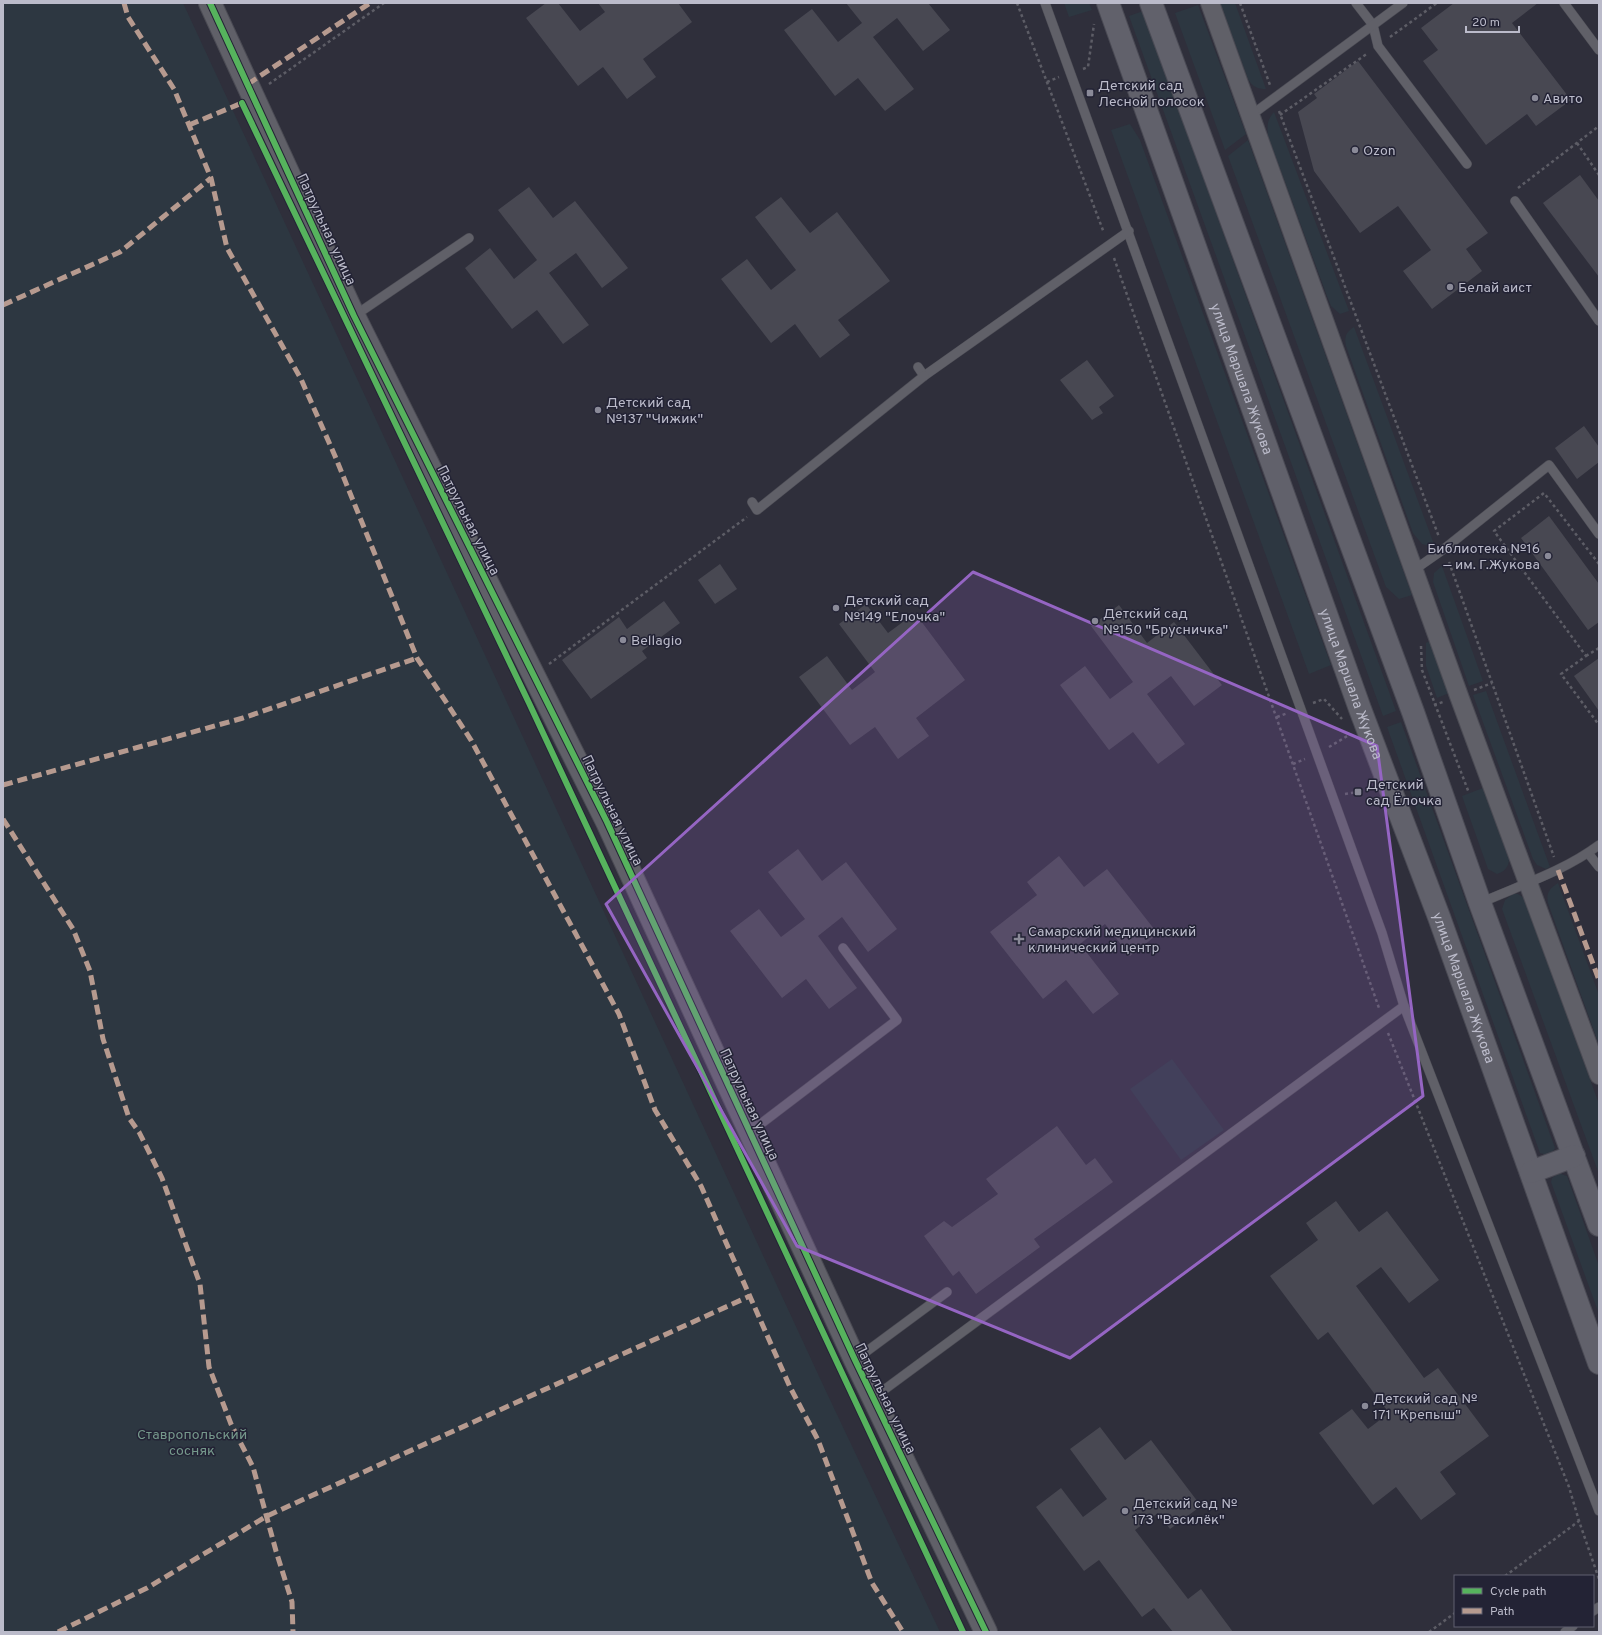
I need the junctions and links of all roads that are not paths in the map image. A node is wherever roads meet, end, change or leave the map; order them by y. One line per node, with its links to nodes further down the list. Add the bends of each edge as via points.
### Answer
1 (210, 3): 16 (street, Патрульная улица)
2 (1045, 3): 14 (lane)
3 (1108, 3): 33 (main road, улица Маршала Жукова, via 1362,716 1439,918)
4 (1151, 3): 27 (main road, via 1413,712)
5 (1210, 3): 11 (street)
6 (1356, 3): 9 (lane)
7 (1402, 3): 9 (lane)
8 (1564, 3): 10 (lane)
9 (1373, 25): 11 (lane); 12 (lane, via 1378,46)
10 (1599, 50)
11 (1250, 116): 22 (street)
12 (1467, 164)
13 (1515, 201): 17 (lane)
14 (1129, 231): 19 (lane); 29 (lane, via 1382,933)
15 (469, 238): 16 (lane)
16 (354, 316): 31 (street, Патрульная улица, via 607,822)
17 (1599, 321)
18 (918, 367): 19 (lane)
19 (924, 376): 20 (lane)
20 (754, 506)
21 (1599, 534): 22 (lane, via 1549,465)
22 (1414, 570): 26 (street)
23 (1599, 845): 24 (lane)
24 (1588, 853): 25 (lane); 26 (lane, via 1558,870)
25 (1599, 867)
26 (1527, 883): 27 (lane); 30 (street)
27 (1480, 903): 32 (main road)
28 (843, 948): 31 (lane, via 897,1020)
29 (1404, 1006): 38 (lane); 39 (lane)
30 (1599, 1076)
31 (750, 1132): 36 (street, Патрульная улица)
32 (1574, 1156): 33 (main road); 34 (main road)
33 (1531, 1172): 37 (main road, улица Маршала Жукова)
34 (1599, 1225)
35 (947, 1292): 36 (lane)
36 (854, 1360): 38 (street, Патрульная улица)
37 (1599, 1362)
38 (873, 1398): 40 (street, Патрульная улица)
39 (1599, 1511)
40 (986, 1632)

